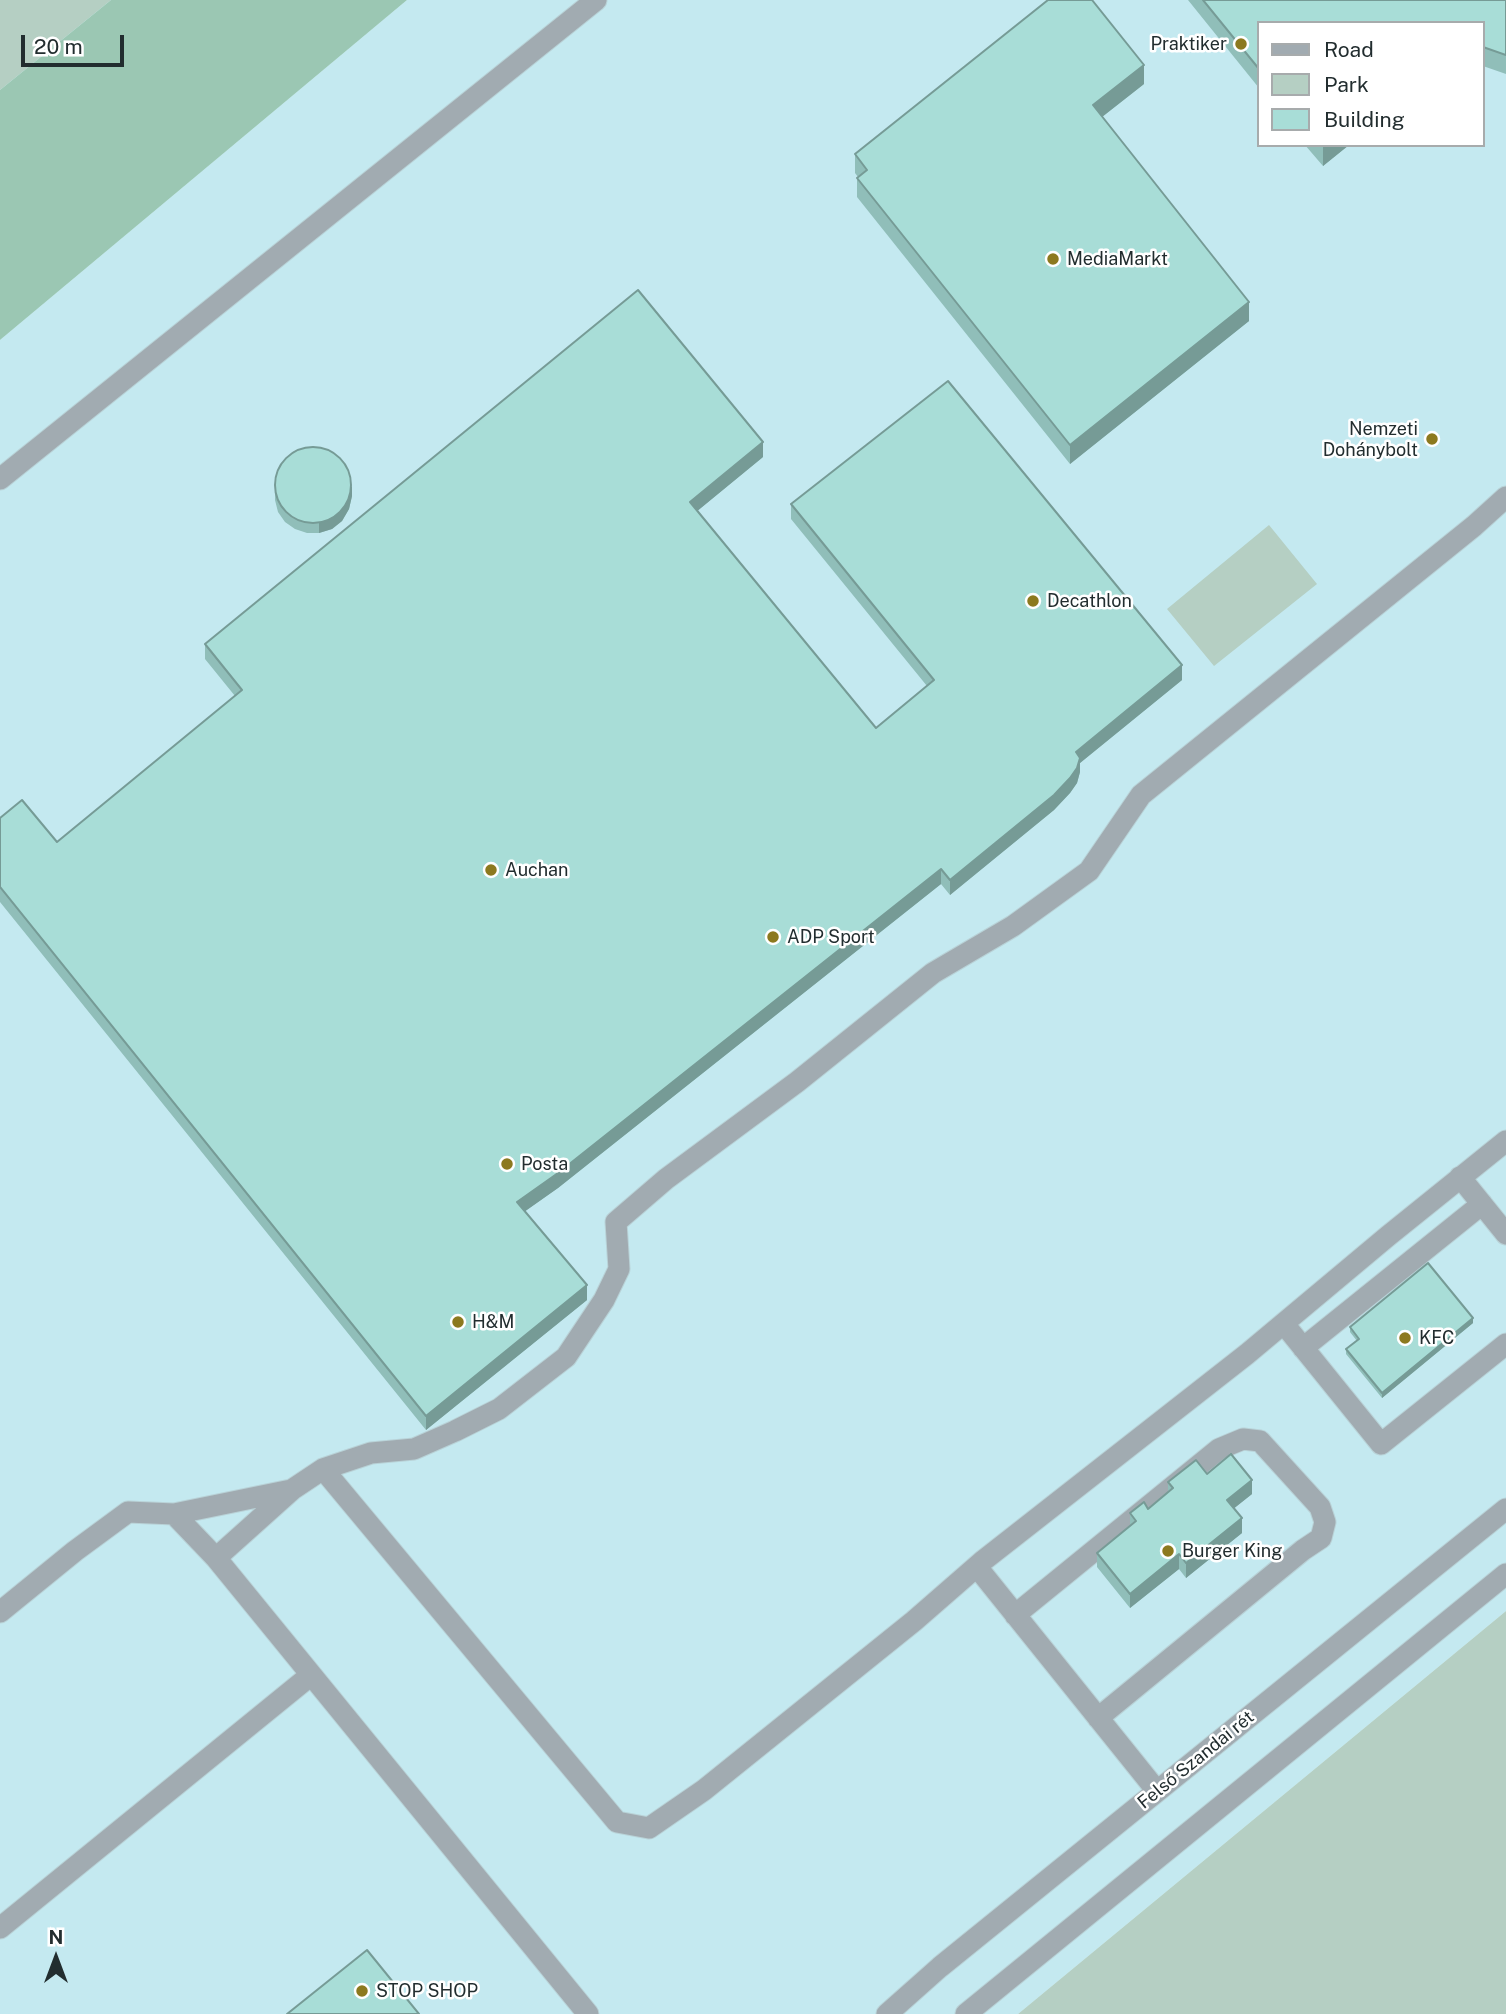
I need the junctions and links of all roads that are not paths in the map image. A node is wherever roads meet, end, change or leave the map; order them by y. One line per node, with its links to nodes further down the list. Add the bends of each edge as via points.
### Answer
1 (596, 0): 2 (street)
2 (0, 479)
3 (1506, 496): 11 (street, via 1141,795 1089,871 1013,926 933,973 616,1222 618,1269 604,1300 566,1357 499,1409 455,1432 414,1449 371,1453)
4 (1506, 1141): 5 (street)
5 (1460, 1177): 6 (street); 8 (street)
6 (1482, 1204): 7 (street); 10 (street)
7 (1506, 1234)
8 (1284, 1324): 10 (street); 16 (street)
9 (1506, 1344): 10 (street, via 1381,1444)
10 (1303, 1348)
11 (323, 1469): 12 (street); 16 (street, via 617,1822 649,1828 704,1790)
12 (293, 1489): 14 (street); 15 (street)
13 (1506, 1509): 22 (street, Felső Szandai rét)
14 (174, 1514): 15 (street); 18 (street, via 128,1512)
15 (216, 1558): 20 (street)
16 (977, 1567): 19 (street)
17 (1506, 1574): 26 (street)
18 (0, 1612)
19 (1015, 1615): 21 (street); 21 (street, via 1219,1449 1243,1439 1260,1441 1320,1507 1325,1522 1321,1538)
20 (311, 1675): 23 (street); 24 (street)
21 (1098, 1718): 22 (street)
22 (1157, 1791): 25 (street, Felső Szandai rét)
23 (0, 1928)
24 (588, 2014)
25 (887, 2014)
26 (966, 2014)

